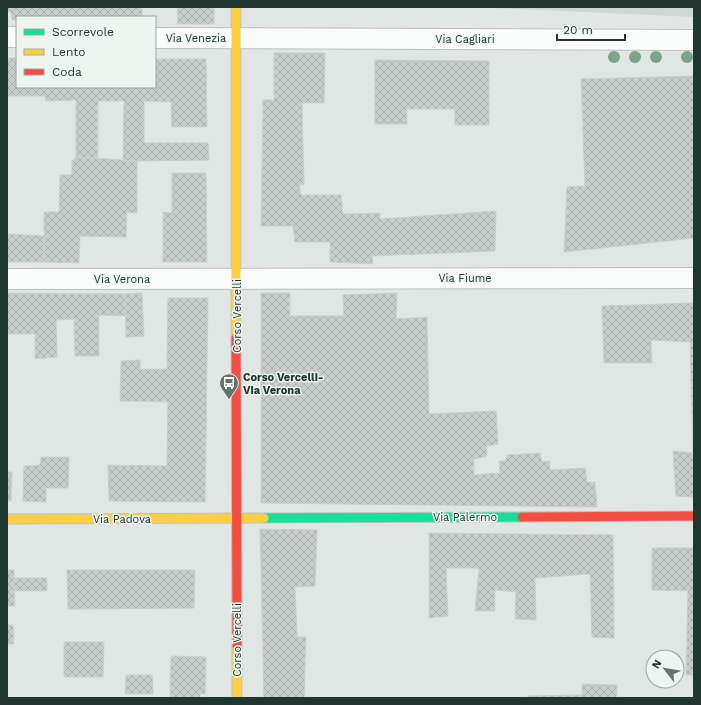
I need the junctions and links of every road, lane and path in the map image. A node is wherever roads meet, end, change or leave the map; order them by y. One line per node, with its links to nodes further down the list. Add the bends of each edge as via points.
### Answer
1 (236, 7): 3 (main road, Corso Vercelli)
2 (156, 38): 3 (street, Via Venezia)
3 (237, 39): 4 (street, Via Cagliari); 5 (main road, Corso Vercelli)
4 (694, 40)
5 (236, 278): 6 (street, Via Fiume); 7 (street, Via Verona); 9 (main road, Corso Vercelli)
6 (694, 278)
7 (7, 279)
8 (694, 516): 9 (main road, Via Palermo)
9 (237, 518): 10 (main road, Via Padova); 11 (main road, Corso Vercelli)
10 (7, 519)
11 (237, 698)

